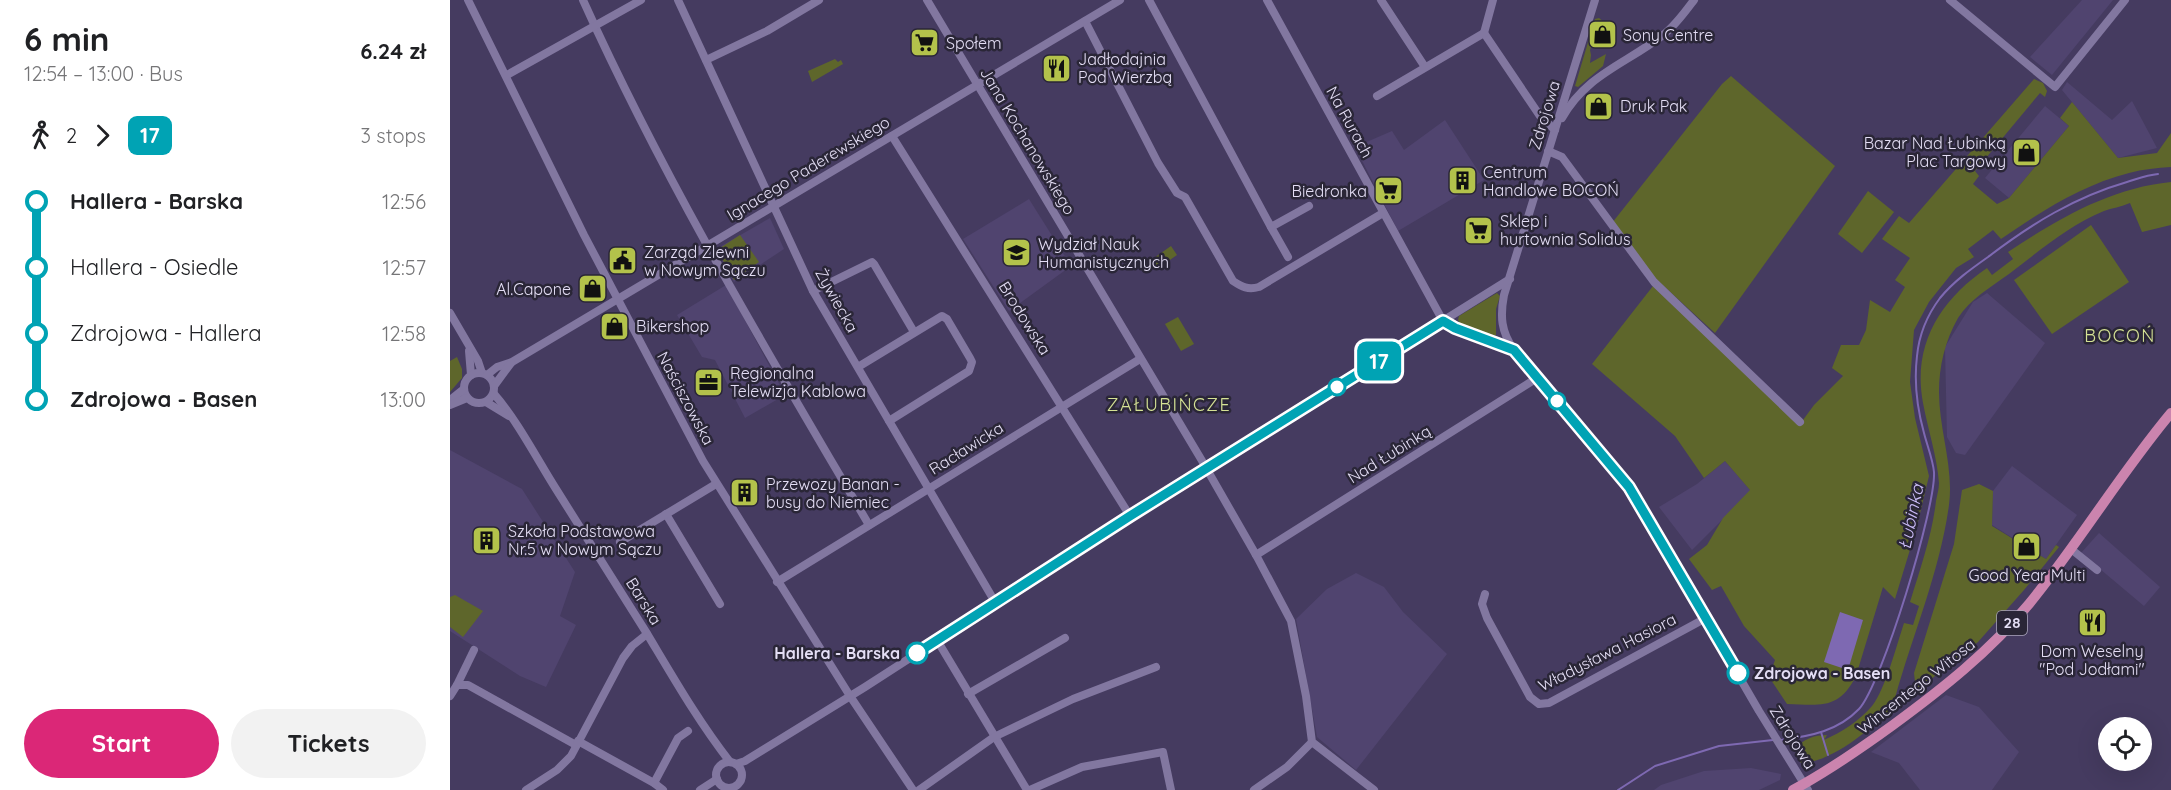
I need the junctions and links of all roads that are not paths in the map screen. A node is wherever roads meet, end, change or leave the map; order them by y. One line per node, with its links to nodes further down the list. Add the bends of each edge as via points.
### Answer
1 (468, 0): 21 (street, Naściszowska)
2 (583, 0): 17 (street)
3 (641, 0): 17 (street)
4 (678, 0): 19 (street, Żywiecka)
5 (819, 0): 19 (street)
6 (927, 0): 22 (street, Jana Kochanowskiego)
7 (1120, 0): 16 (street, Ignacego Paderewskiego)
8 (1149, 0): 30 (street)
9 (1267, 0): 29 (street, Na Rurach)
10 (1380, 0): 20 (street)
11 (1493, 0): 18 (street)
12 (1595, 0): 24 (street, Zdrojowa)
13 (1694, 0): 24 (street, via 1666,33 1585,89)
14 (1950, 0): 15 (street, via 2055,87)
15 (2125, 0)
16 (1085, 21): 22 (street, Ignacego Paderewskiego); 29 (street, via 1158,163 1177,193 1185,197 1233,281 1242,287 1259,287)
17 (594, 25): 21 (street); 31 (street)
18 (1484, 33): 20 (street); 24 (street, via 1540,116)
19 (706, 60): 28 (street, Żywiecka)
20 (1425, 67): 23 (street)
21 (507, 75): 35 (street, Naściszowska)
22 (977, 85): 25 (street, Ignacego Paderewskiego); 41 (street, Jana Kochanowskiego)
23 (1377, 96)
24 (1555, 130): 26 (street, Zdrojowa)
25 (892, 136): 28 (street, Ignacego Paderewskiego); 52 (street, Brodowska)
26 (1548, 151): 33 (street, Zdrojowa); 56 (street, via 1562,157 1654,282)
27 (1309, 206): 30 (street)
28 (773, 207): 31 (street, Ignacego Paderewskiego); 34 (street, Żywiecka)
29 (1383, 213): 37 (street, Na Rurach)
30 (1271, 227): 32 (street)
31 (707, 247): 35 (street, Ignacego Paderewskiego); 62 (street)
32 (1288, 257)
33 (1510, 279): 37 (street); 40 (street, Zdrojowa, via 1501,319 1504,334)
34 (813, 291): 38 (street, via 872,262); 43 (street, Żywiecka)
35 (617, 299): 42 (street, Ignacego Paderewskiego); 58 (street, Naściszowska)
36 (450, 313): 39 (street)
37 (1443, 321): 40 (street); 57 (street)
38 (914, 332): 43 (street); 55 (street, via 945,317 970,358 971,368)
39 (469, 348): 44 (street); 45 (street)
40 (1514, 350): 46 (street, Zdrojowa)
41 (1140, 359): 52 (street, Racławicka); 57 (street, Jana Kochanowskiego)
42 (512, 362): 44 (street, Ignacego Paderewskiego); 48 (street, Ignacego Paderewskiego)
43 (858, 367): 55 (street, Żywiecka)
44 (485, 374): 45 (street); 48 (street)
45 (471, 375): 47 (street)
46 (1537, 378): 65 (street, Nad Łubinką); 71 (street, Zdrojowa, via 1629,487)
47 (464, 389): 49 (street); 51 (street)
48 (494, 390): 50 (street); 54 (street, Barska)
49 (467, 398): 50 (street, via 476,404); 51 (street)
50 (486, 402): 54 (street, Barska)
51 (450, 403)
52 (1061, 407): 59 (street, Racławicka); 61 (street, Brodowska)
53 (2171, 413): 64 (main road, Wincentego Witosa / 28)
54 (509, 416): 72 (street, Barska)
55 (889, 421): 59 (street, Żywiecka)
56 (1800, 422)
57 (1206, 469): 61 (street); 65 (street, Jana Kochanowskiego)
58 (716, 483): 60 (street); 67 (street, Naściszowska)
59 (929, 488): 62 (street, Racławicka); 69 (street, Żywiecka)
60 (666, 514): 63 (street); 70 (street)
61 (1130, 516): 69 (street)
62 (868, 525): 67 (street, Racławicka)
63 (620, 542)
64 (2070, 549): 66 (street); 92 (main road, Wincentego Witosa / 28, via 2028,605 1970,666)
65 (1256, 555): 85 (street, Jana Kochanowskiego, via 1291,621)
66 (2097, 570)
67 (777, 582): 80 (street, Naściszowska)
68 (1485, 594): 71 (street, Władysława Hasiora, via 1482,604 1487,618 1530,697 1539,704)
69 (995, 602): 74 (street)
70 (720, 604)
71 (1706, 618): 92 (street, Zdrojowa)
72 (647, 634): 83 (street, Barska); 86 (street, via 622,657)
73 (1065, 638): 78 (street)
74 (937, 640): 78 (street); 80 (street)
75 (474, 650): 77 (street)
76 (1156, 667): 82 (street, via 1073,699)
77 (457, 685): 79 (street); 86 (street, via 468,685)
78 (968, 694): 82 (street)
79 (450, 696)
80 (850, 696): 84 (street); 98 (street, Naściszowska)
81 (687, 731): 90 (street, via 678,738)
82 (994, 737): 99 (street); 100 (street)
83 (713, 741): 87 (street, Barska); 88 (street, Barska)
84 (777, 741): 87 (street, via 746,761); 89 (street)
85 (1312, 742): 102 (street, via 1287,767); 103 (street)
86 (577, 743): 90 (street); 94 (street, via 557,770)
87 (733, 763): 88 (street); 89 (street)
88 (720, 766): 91 (street)
89 (741, 776): 93 (street); 97 (street)
90 (654, 783): 95 (street)
91 (718, 785): 93 (street); 96 (street)
92 (1806, 787): 104 (main road, Wincentego Witosa / 28)
93 (733, 789)
94 (526, 790)
95 (663, 790)
96 (700, 790)
97 (745, 790)
98 (913, 790)
99 (919, 790)
100 (1029, 790): 101 (street, via 1082,767 1162,752)
101 (1171, 790)
102 (1254, 790)
103 (1374, 790)
104 (1793, 790)

